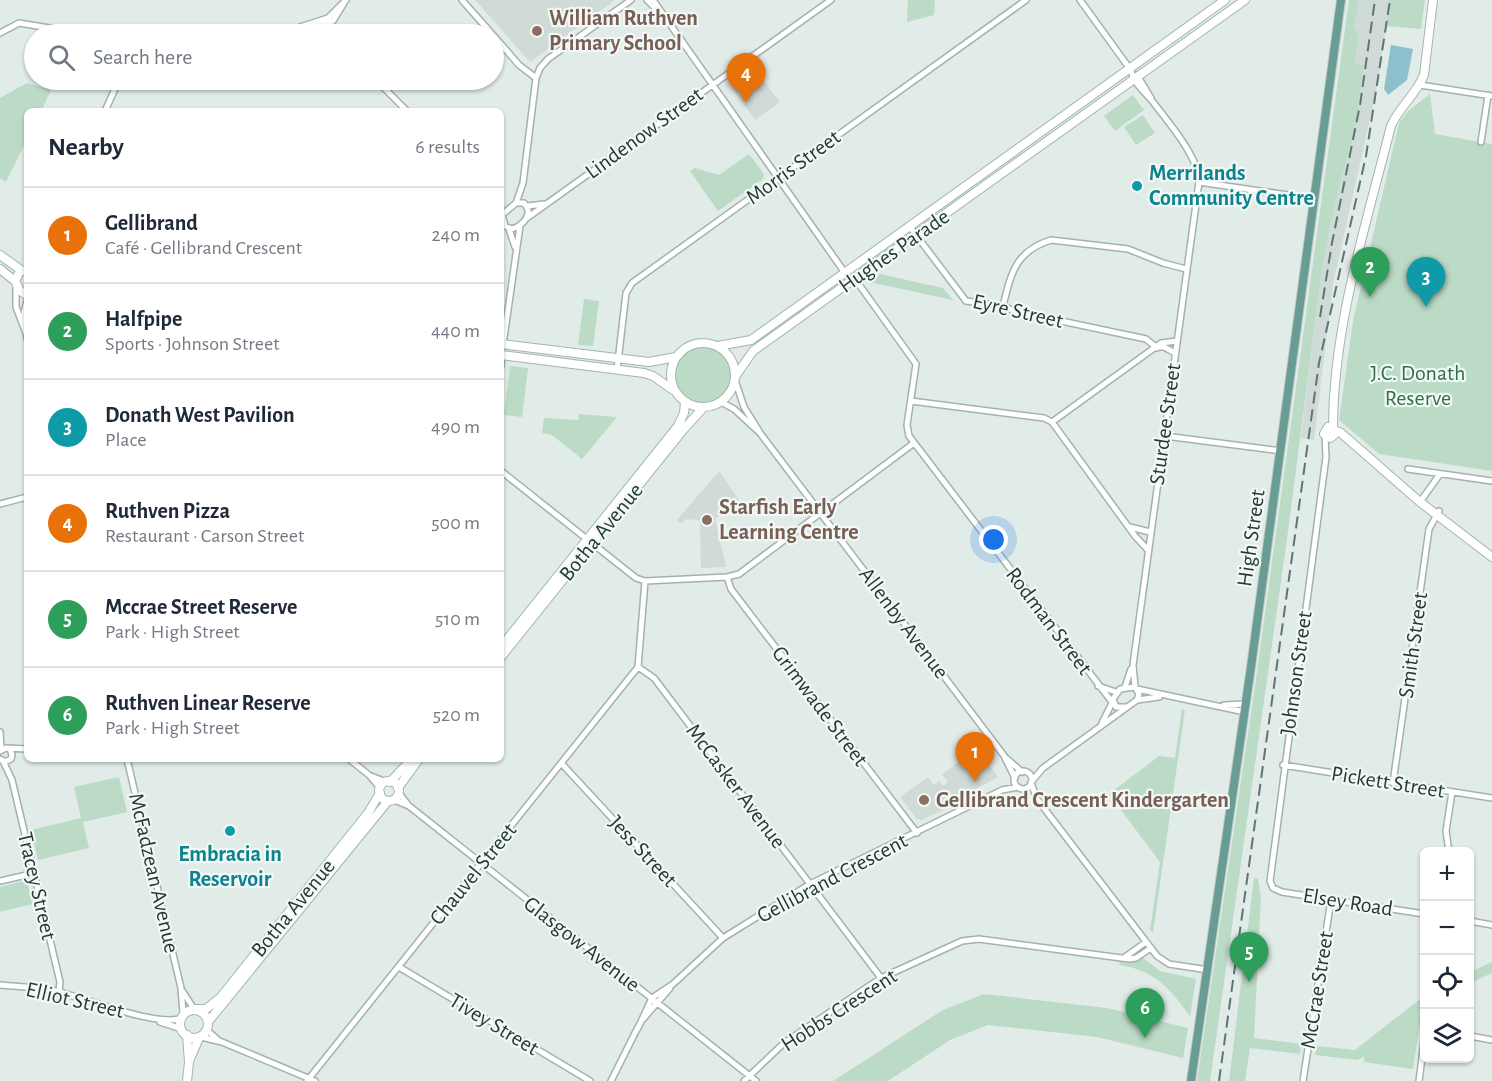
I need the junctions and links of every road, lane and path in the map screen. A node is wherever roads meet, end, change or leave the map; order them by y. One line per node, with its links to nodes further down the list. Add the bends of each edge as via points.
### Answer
1 (462, 0): 17 (street)
2 (631, 0): 21 (street, via 543,64)
3 (647, 0): 13 (street)
4 (653, 0): 13 (street)
5 (831, 0): 24 (street, Lindenow Street)
6 (1026, 0): 33 (street, Morris Street)
7 (1225, 0): 20 (street, Hughes Parade)
8 (1245, 0): 22 (street, Hughes Parade)
9 (1341, 0): 36 (main road, High Street)
10 (1432, 0): 23 (street, Johnson Street)
11 (1082, 1): 20 (street)
12 (345, 2): 14 (street)
13 (660, 13): 24 (street)
14 (325, 23): 16 (street)
15 (25, 24): 18 (street)
16 (320, 24)
17 (483, 24)
18 (0, 33)
19 (504, 48): 21 (street)
20 (1130, 68): 22 (street); 30 (street, Hughes Parade)
21 (536, 78): 35 (street)
22 (1136, 79): 31 (street, Hughes Parade); 34 (street, via 1194,161)
23 (1420, 85): 27 (street); 78 (street, Johnson Street, via 1391,126 1343,324)
24 (711, 86): 33 (street); 39 (street, Lindenow Street)
25 (114, 90): 28 (street)
26 (386, 90): 29 (street)
27 (1490, 95): 32 (street)
28 (106, 108)
29 (404, 108)
30 (1054, 123): 31 (street); 44 (street, Hughes Parade)
31 (1061, 133): 46 (street, Hughes Parade)
32 (1481, 142)
33 (778, 178): 52 (street); 66 (street, Morris Street, via 629,286)
34 (1199, 182): 36 (street); 50 (street, Sturdee Street)
35 (523, 183): 38 (street); 40 (street)
36 (1315, 199): 81 (main road, High Street)
37 (504, 204): 38 (street)
38 (514, 204): 40 (street); 41 (street)
39 (546, 204): 40 (street, Lindenow Street); 42 (street, Lindenow Street)
40 (526, 205): 42 (street)
41 (504, 213)
42 (527, 218): 43 (street)
43 (520, 226): 45 (street); 47 (street)
44 (910, 226): 46 (street, Eyre Street); 52 (street, Hughes Parade)
45 (506, 228): 47 (street)
46 (916, 236): 53 (street, Hughes Parade); 56 (street, Eyre Street, via 963,299)
47 (515, 247): 58 (street)
48 (0, 255): 51 (street)
49 (0, 269): 54 (street)
50 (1186, 269): 56 (street, via 1128,249 1052,240 1040,244 1014,266); 59 (street, Sturdee Street)
51 (24, 270): 54 (street)
52 (845, 273): 53 (street); 61 (street, Hughes Parade, via 751,340)
53 (855, 279): 68 (street, Hughes Parade, via 753,351); 70 (street, via 916,364)
54 (16, 284): 55 (street); 57 (street, via 16,307)
55 (24, 292)
56 (1003, 306): 62 (street, Eyre Street, via 1146,339)
57 (24, 330)
58 (504, 330)
59 (1177, 341): 62 (street); 63 (street, Sturdee Street)
60 (504, 345): 66 (street)
61 (718, 346): 65 (street, via 695,344); 68 (street, via 731,359)
62 (1157, 348): 63 (street, Eyre Street); 76 (street)
63 (1175, 353): 79 (street, Sturdee Street)
64 (504, 355): 67 (street)
65 (676, 357): 66 (street, via 654,362); 69 (street, via 670,374)
66 (618, 359): 67 (street, Morris Street)
67 (617, 370): 69 (street, via 653,376)
68 (735, 379): 71 (street); 73 (street, Allenby Avenue)
69 (674, 391): 72 (street)
70 (911, 401): 76 (street); 80 (street, via 907,429)
71 (722, 402): 74 (street); 75 (street, Allenby Avenue)
72 (685, 403): 74 (street); 83 (street, Botha Avenue, via 678,426)
73 (744, 407): 75 (street); 77 (street, Allenby Avenue)
74 (704, 408): 83 (street, Botha Avenue)
75 (737, 412): 77 (street, Allenby Avenue)
76 (1052, 422): 92 (street)
77 (759, 433): 90 (street, Allenby Avenue)
78 (1330, 433): 88 (street, via 1352,444); 127 (street, Johnson Street)
79 (1165, 436): 81 (street); 93 (street, Sturdee Street)
80 (913, 442): 90 (street); 104 (street, Rodman Street)
81 (1281, 451): 112 (main road, High Street)
82 (1408, 469): 85 (street)
83 (645, 472): 94 (street, Botha Avenue)
84 (504, 473): 94 (street)
85 (1440, 474): 86 (street); 88 (street)
86 (1492, 481)
87 (24, 498): 89 (street)
88 (1422, 500): 91 (street)
89 (0, 504)
90 (820, 512): 97 (street, via 739,574); 119 (street, Allenby Avenue)
91 (1437, 513): 96 (street); 133 (street, Smith Street, via 1429,529)
92 (1129, 526): 93 (street); 95 (street)
93 (1150, 532): 95 (street, Sturdee Street)
94 (590, 541): 98 (street); 99 (street, Botha Avenue)
95 (1148, 550): 102 (street, Sturdee Street)
96 (1492, 557)
97 (727, 577): 98 (street); 141 (street, Grimwade Street, via 730,589)
98 (645, 581): 103 (street)
99 (522, 626): 100 (street, Botha Avenue); 101 (street, Botha Avenue)
100 (504, 644)
101 (504, 653)
102 (1133, 665): 105 (street, Sturdee Street); 106 (street, Sturdee Street)
103 (638, 667): 126 (street, Chauvel Street); 147 (street, McCasker Avenue, via 654,678)
104 (1097, 685): 107 (street, Rodman Street); 110 (street, Rodman Street)
105 (1125, 687): 106 (street); 107 (street)
106 (1136, 688): 108 (street); 109 (street)
107 (1116, 692): 110 (street)
108 (1164, 696): 109 (street); 112 (street)
109 (1137, 700): 111 (street)
110 (1112, 703): 111 (street); 113 (street)
111 (1127, 707): 113 (street)
112 (1246, 708): 159 (main road, High Street)
113 (1099, 726): 128 (street)
114 (0, 732): 115 (street); 117 (street)
115 (9, 749): 116 (street); 117 (street); 120 (street, Tracey Street)
116 (24, 750)
117 (0, 751)
118 (24, 752): 120 (street)
119 (1005, 757): 129 (street, Allenby Avenue); 130 (street, Allenby Avenue)
120 (11, 758): 121 (street); 131 (street, Tracey Street)
121 (1, 760): 131 (street, Tracey Street)
122 (128, 762): 163 (street, McFadzean Avenue)
123 (353, 762): 134 (street)
124 (409, 762): 134 (street, Botha Avenue)
125 (417, 762): 138 (street, Botha Avenue)
126 (562, 764): 144 (street, Chauvel Street); 153 (street, Jess Street)
127 (1283, 765): 133 (street, Pickett Street); 148 (street, Johnson Street, via 1270,869)
128 (1043, 768): 129 (street); 132 (street)
129 (1025, 773): 130 (street, Gellibrand Crescent); 132 (street)
130 (1014, 779): 135 (street, Allenby Avenue); 136 (street, Gellibrand Crescent)
131 (12, 780): 145 (street, Tracey Street)
132 (1031, 783): 135 (street); 140 (street)
133 (1393, 783): 137 (street, Pickett Street)
134 (384, 786): 138 (street); 138 (street); 143 (street, Botha Avenue)
135 (1021, 788): 136 (street, Gellibrand Crescent); 140 (street)
136 (1002, 790): 141 (street, Gellibrand Crescent)
137 (1452, 792): 139 (street, Pickett Street); 142 (street, via 1446,831)
138 (395, 795): 143 (street, Botha Avenue); 144 (street, Glasgow Avenue)
139 (1492, 798)
140 (1037, 799): 154 (street)
141 (916, 833): 147 (street, Gellibrand Crescent)
142 (1448, 847)
143 (336, 858): 157 (street, Botha Avenue)
144 (481, 864): 158 (street, Chauvel Street); 165 (street, Glasgow Avenue)
145 (35, 873): 146 (street); 164 (street, Tracey Street, via 60,982)
146 (0, 881)
147 (810, 884): 153 (street, Gellibrand Crescent); 160 (street, McCasker Avenue)
148 (1273, 888): 149 (street, Elsey Road)
149 (1331, 900): 150 (street, Elsey Road); 187 (street, McCrae Street)
150 (1420, 913)
151 (1474, 922): 152 (street)
152 (1492, 925)
153 (723, 938): 161 (street, Gellibrand Crescent)
154 (1146, 942): 155 (street); 156 (street, via 1134,953)
155 (1151, 948): 156 (street, Hobbs Crescent, via 1136,958); 159 (street, via 1169,964)
156 (1120, 958): 160 (street, Hobbs Crescent, via 978,939 963,941)
157 (250, 965): 167 (street, Botha Avenue, via 214,1004); 170 (street, Botha Avenue, via 223,1004 212,1013)
158 (399, 967): 180 (street, Chauvel Street); 182 (street, Tivey Street)
159 (1208, 970): 186 (main road, High Street)
160 (880, 978): 179 (street, Hobbs Crescent, via 784,1043)
161 (673, 984): 165 (street, Gellibrand Crescent); 166 (street, Gellibrand Crescent)
162 (0, 985): 164 (street, Elliot Street)
163 (181, 988): 167 (street, McFadzean Avenue); 168 (street, McFadzean Avenue)
164 (58, 992): 169 (street, Elliot Street)
165 (652, 998): 166 (street, Glasgow Avenue); 171 (street, Gellibrand Crescent)
166 (658, 1004): 171 (street, Gellibrand Crescent); 179 (street, Glasgow Avenue)
167 (195, 1009): 168 (street, Botha Avenue); 170 (street)
168 (182, 1016): 169 (street, Elliot Street, via 168,1020); 172 (street)
169 (150, 1017): 172 (street, Elliot Street)
170 (207, 1026): 174 (street, Botha Avenue); 176 (street)
171 (638, 1028): 183 (street, Gellibrand Crescent)
172 (184, 1032): 174 (street); 177 (street)
173 (1474, 1037): 175 (street)
174 (200, 1038): 176 (street); 177 (street)
175 (1492, 1040)
176 (222, 1042): 180 (street)
177 (189, 1062): 181 (street)
178 (1422, 1063): 188 (street)
179 (749, 1076): 184 (street, Hobbs Crescent); 185 (street, Glasgow Avenue)
180 (310, 1080)
181 (187, 1081)
182 (590, 1081)
183 (611, 1081)
184 (744, 1081)
185 (756, 1081)
186 (1191, 1081)
187 (1304, 1081)
188 (1419, 1081)

